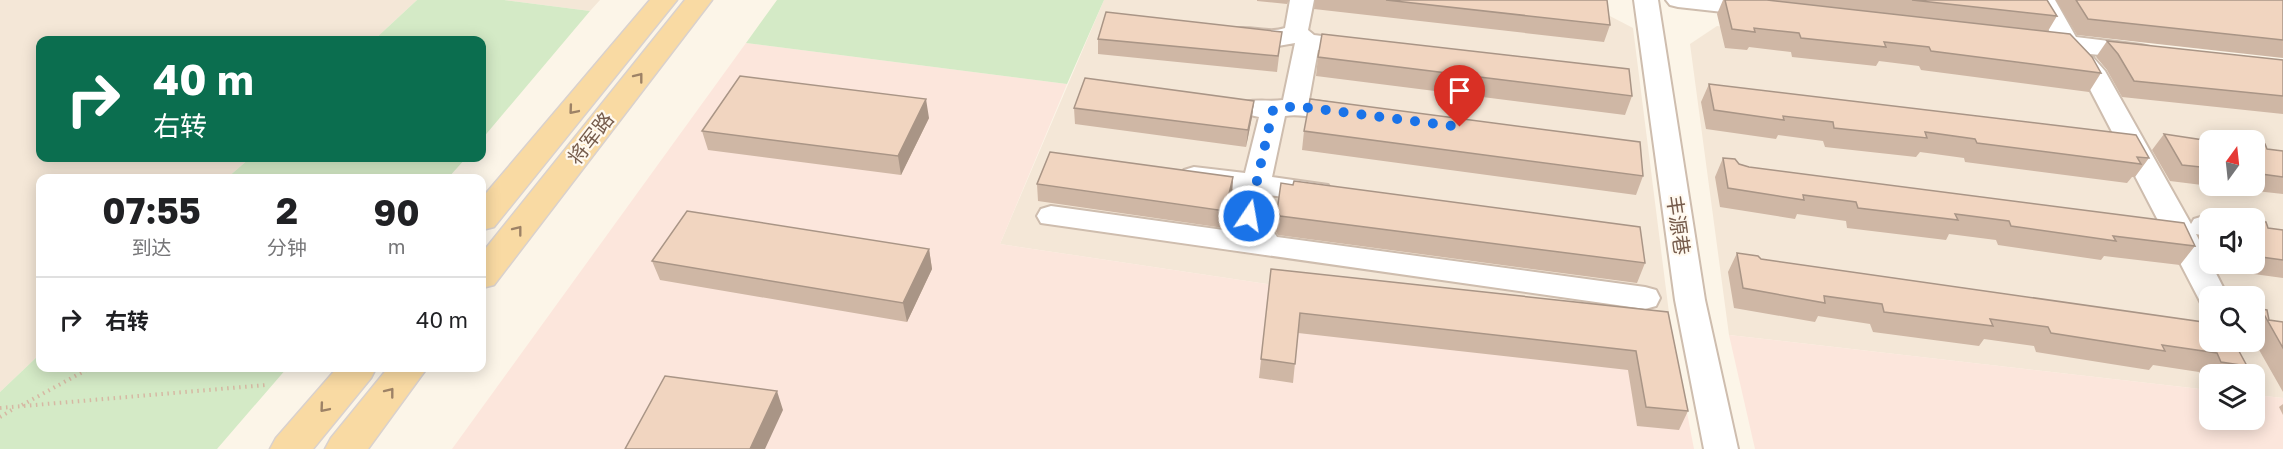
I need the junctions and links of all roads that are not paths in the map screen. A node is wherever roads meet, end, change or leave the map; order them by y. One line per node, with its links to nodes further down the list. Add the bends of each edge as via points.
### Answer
1 (664, 0): 22 (main road, 将军路, one-way to 22)
2 (699, 0): 27 (main road, 将军路, one-way to 2)
3 (1302, 0): 9 (street)
4 (1646, 0): 34 (street, 丰源巷, via 1690,300)
5 (1678, 0): 7 (street)
6 (2043, 0): 11 (street)
7 (1784, 12)
8 (1221, 32): 9 (street, via 1278,39)
9 (1301, 36): 12 (street); 15 (street)
10 (2021, 39): 11 (street)
11 (2068, 44): 13 (street); 18 (street, via 2093,71)
12 (1376, 50)
13 (2164, 55)
14 (1228, 104): 15 (street)
15 (1284, 108): 16 (street); 20 (street)
16 (1366, 115)
17 (2096, 135): 18 (street)
18 (2131, 140): 25 (street)
19 (1167, 172): 20 (street)
20 (1256, 184): 21 (street); 26 (street, via 1249,216)
21 (1338, 195)
22 (486, 214)
23 (1052, 216): 26 (street)
24 (2145, 227): 25 (street)
25 (2198, 228): 28 (street)
26 (1268, 246): 29 (street)
27 (486, 271)
28 (2211, 286)
29 (1645, 298)
30 (355, 372): 32 (main road, one-way to 32)
31 (406, 372): 33 (main road, one-way to 31)
32 (290, 449)
33 (345, 449)
34 (1721, 449)

